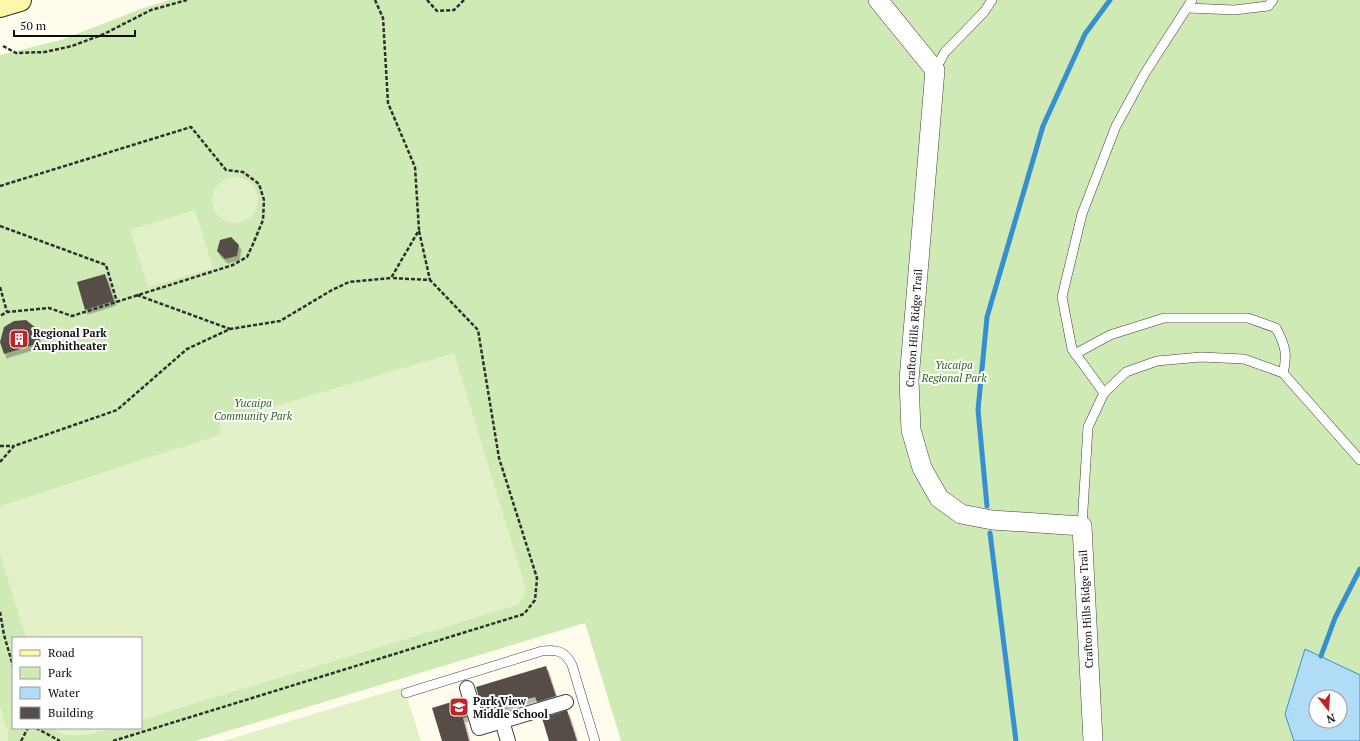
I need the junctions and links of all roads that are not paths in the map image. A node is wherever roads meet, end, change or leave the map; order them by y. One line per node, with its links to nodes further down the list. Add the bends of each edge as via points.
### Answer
1 (20, 0): 6 (main road)
2 (878, 0): 7 (street)
3 (992, 0): 7 (lane, via 984,12 945,52)
4 (1273, 0): 5 (lane, via 1268,6 1234,10)
5 (1190, 4): 8 (lane, via 1145,73 1116,126 1082,214 1062,297 1072,349)
6 (0, 6)
7 (935, 70): 12 (street, Crafton Hills Ridge Trail, via 909,380 911,430 922,468 938,498 961,514 992,520)
8 (1076, 354): 9 (lane, via 1110,335 1164,318 1248,318 1276,328 1284,343 1286,362); 10 (lane)
9 (1283, 373): 10 (lane, via 1244,359 1201,357 1157,361 1126,372); 11 (lane)
10 (1104, 393): 12 (lane, via 1088,427)
11 (1360, 460)
12 (1082, 526): 19 (street, Crafton Hills Ridge Trail)
13 (467, 688): 16 (street, via 479,728)
14 (406, 693): 18 (lane, via 542,651 561,651 572,665)
15 (566, 702): 16 (street)
16 (502, 721): 17 (street)
17 (508, 741)
18 (595, 741)
19 (1093, 741)

